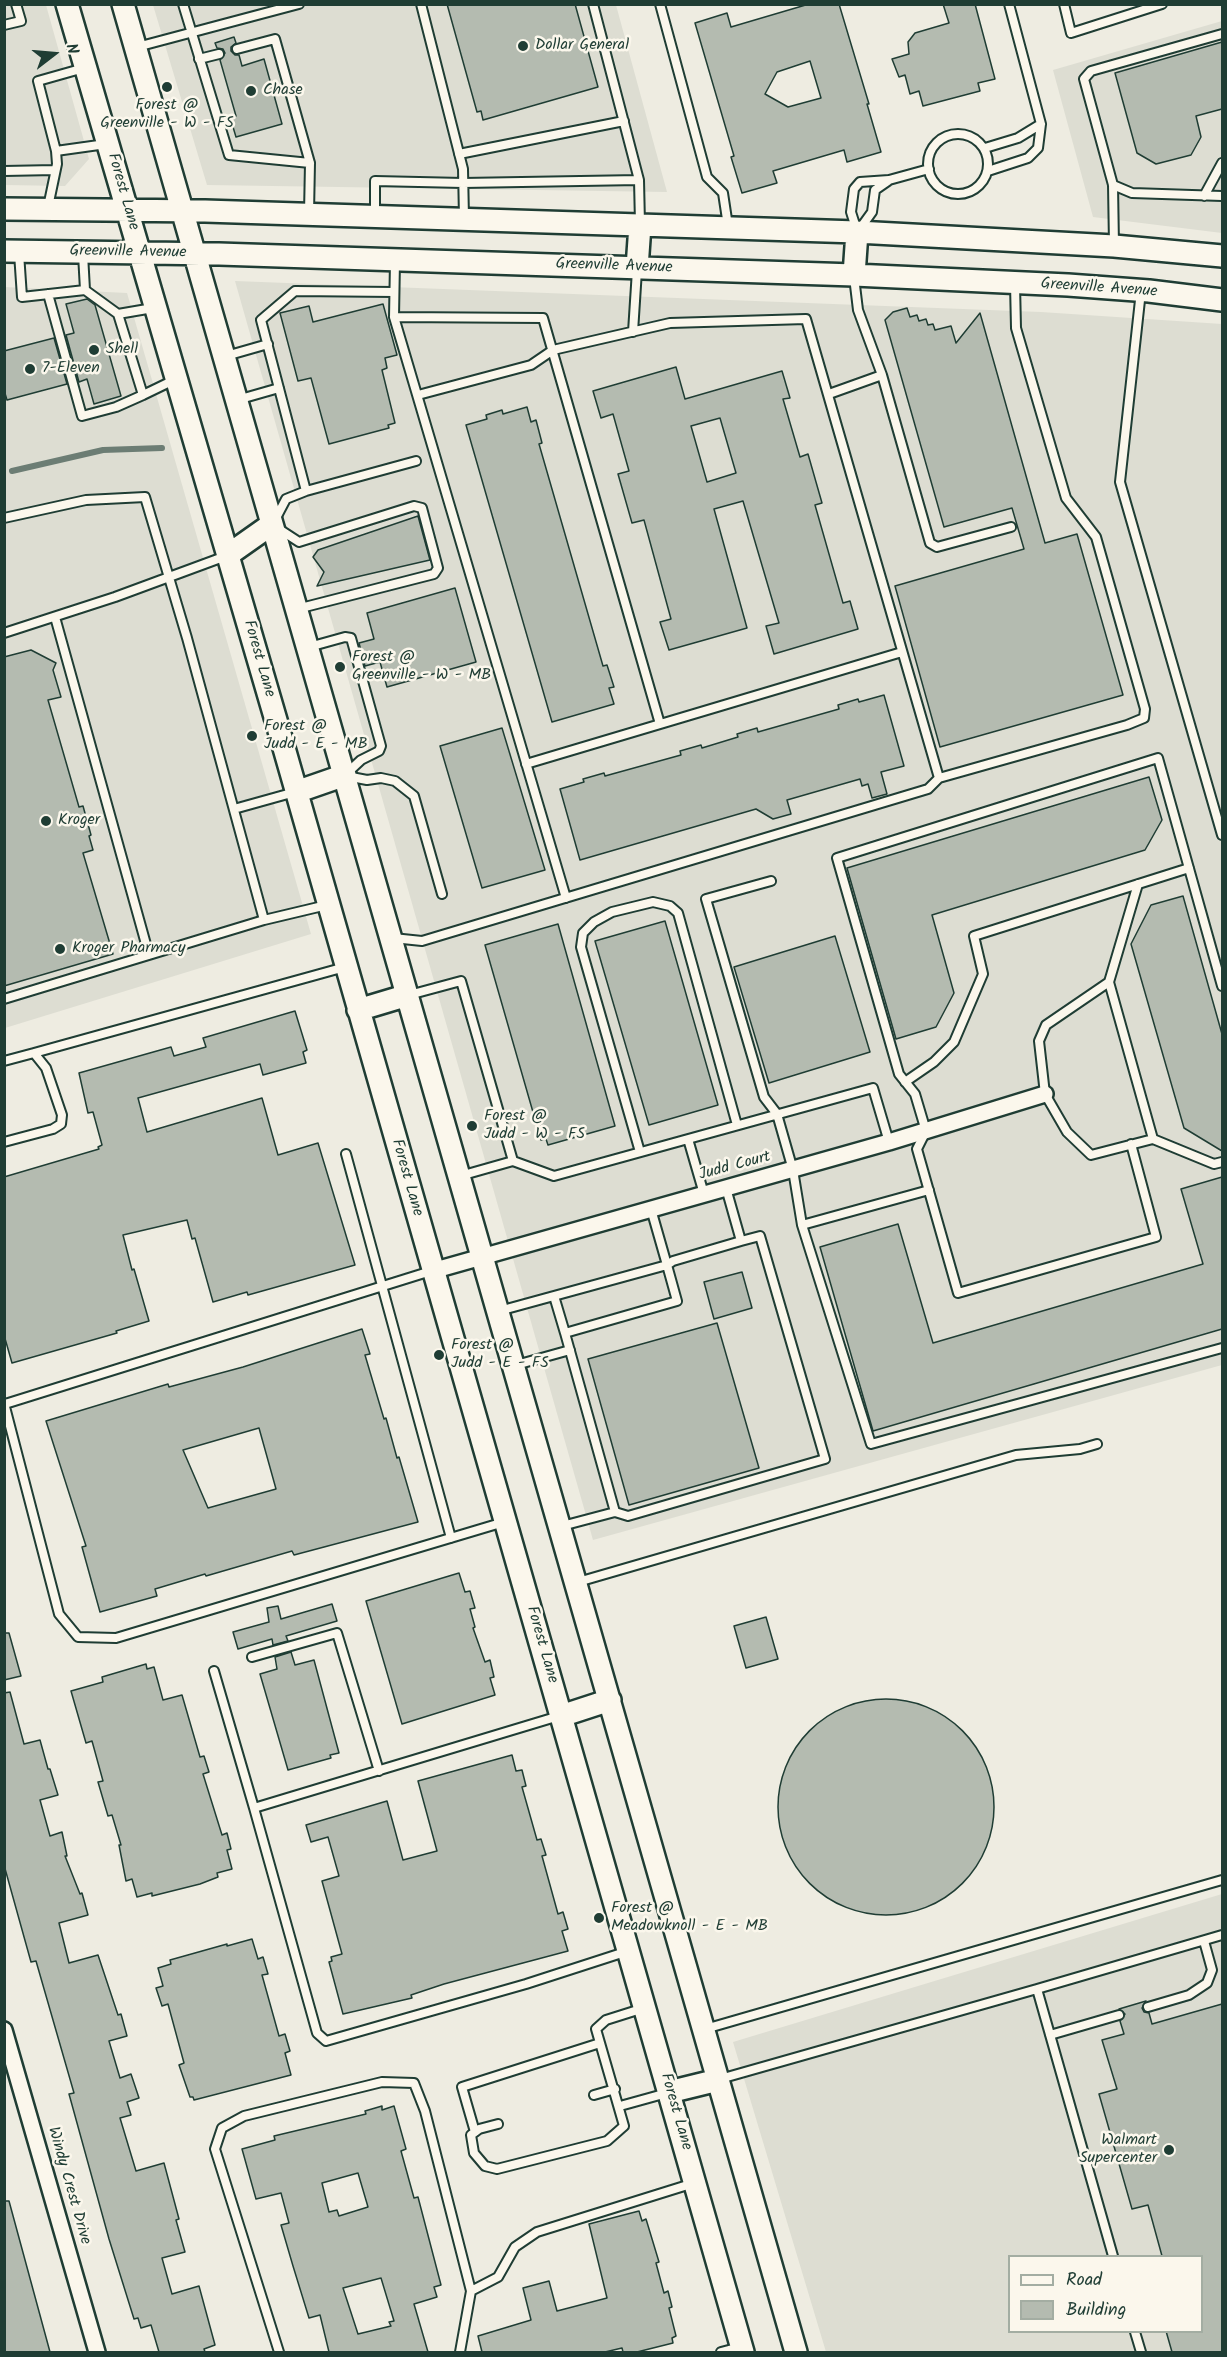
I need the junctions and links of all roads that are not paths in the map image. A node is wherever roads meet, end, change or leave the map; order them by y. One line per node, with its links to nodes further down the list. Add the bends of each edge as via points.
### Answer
1 (16, 4): 12 (lane, via 21,21)
2 (67, 4): 19 (main road, Forest Lane)
3 (123, 4): 15 (main road)
4 (183, 4): 13 (lane)
5 (299, 4): 13 (lane)
6 (421, 4): 25 (lane)
7 (593, 4): 20 (lane)
8 (1009, 4): 21 (lane)
9 (1064, 4): 10 (lane, via 1071,33)
10 (1162, 4)
11 (661, 5): 46 (lane, via 707,177 723,194)
12 (4, 25)
13 (192, 33): 15 (lane); 18 (lane)
14 (1222, 34): 35 (lane, via 1091,71 1084,79)
15 (135, 47): 41 (main road)
16 (237, 49): 26 (lane, via 275,39)
17 (219, 54): 18 (lane)
18 (200, 59): 26 (lane, via 229,155)
19 (85, 67): 22 (main road, Forest Lane); 24 (lane, via 38,81)
20 (624, 121): 25 (lane); 32 (lane)
21 (1041, 124): 23 (lane, via 1018,138); 31 (lane, via 1038,148 1028,158)
22 (108, 143): 24 (lane); 40 (main road, Forest Lane)
23 (985, 148): 28 (lane, via 970,136 952,134 932,149); 31 (lane)
24 (56, 152): 29 (lane)
25 (459, 154): 34 (lane)
26 (310, 163): 42 (lane)
27 (1222, 163): 36 (lane)
28 (929, 169): 31 (lane, via 934,182 951,194 971,192 980,186); 33 (lane)
29 (55, 170): 30 (lane); 39 (lane)
30 (4, 171)
31 (988, 171)
32 (639, 180): 34 (lane); 45 (lane)
33 (889, 180): 47 (lane, via 875,190 872,212); 47 (lane, via 860,182 854,189 851,212)
34 (463, 183): 43 (lane, via 375,181); 44 (lane)
35 (1113, 185): 36 (lane, via 1132,193); 48 (lane)
36 (1204, 196): 37 (lane)
37 (1222, 196)
38 (4, 209): 39 (main road)
39 (47, 210): 40 (main road)
40 (127, 210): 41 (main road); 51 (main road, Forest Lane)
41 (183, 211): 42 (main road); 52 (main road)
42 (309, 214): 43 (main road)
43 (375, 217): 44 (main road)
44 (464, 219): 45 (main road)
45 (640, 225): 46 (main road); 55 (main road)
46 (728, 228): 47 (main road)
47 (857, 232): 48 (main road); 56 (main road)
48 (1114, 246): 53 (main road)
49 (12, 251): 50 (main road, Greenville Avenue); 61 (lane, via 22,297)
50 (82, 253): 51 (main road, Greenville Avenue); 58 (lane)
51 (140, 254): 52 (main road, Greenville Avenue); 63 (main road, Forest Lane)
52 (196, 254): 54 (main road, Greenville Avenue); 69 (main road)
53 (1222, 256)
54 (395, 260): 55 (main road, Greenville Avenue); 60 (lane)
55 (638, 268): 56 (main road, Greenville Avenue); 66 (lane)
56 (854, 275): 57 (main road, Greenville Avenue); 70 (lane, via 858,310)
57 (1015, 283): 59 (main road, Greenville Avenue); 92 (lane, via 1016,328 1062,487 1096,537 1145,709 1144,718)
58 (85, 290): 61 (lane); 64 (lane)
59 (1141, 291): 62 (main road, Greenville Avenue); 95 (lane, via 1120,482)
60 (394, 292): 65 (lane); 67 (lane, via 294,291 261,320)
61 (48, 294): 75 (lane, via 82,416 116,408)
62 (1222, 300)
63 (156, 308): 64 (lane); 71 (main road, Forest Lane)
64 (118, 314): 75 (lane)
65 (394, 316): 68 (lane, via 543,318); 73 (lane)
66 (633, 332): 68 (lane); 74 (lane, via 670,323 806,319)
67 (268, 344): 69 (lane); 72 (lane)
68 (553, 350): 73 (lane, via 531,365); 89 (lane)
69 (224, 356): 76 (main road)
70 (882, 375): 74 (lane); 81 (lane, via 930,543 937,547)
71 (177, 379): 75 (lane); 82 (main road, Forest Lane)
72 (279, 388): 76 (lane); 78 (lane)
73 (418, 394): 90 (lane)
74 (829, 394): 88 (lane)
75 (143, 395)
76 (237, 400): 80 (main road)
77 (417, 461): 78 (lane)
78 (306, 490): 80 (lane, via 286,499)
79 (4, 518): 83 (lane, via 86,500 145,497)
80 (272, 524): 82 (main road); 84 (main road); 84 (lane, via 299,542 414,506 422,508 438,568 434,574)
81 (1011, 527)
82 (228, 555): 83 (lane); 93 (main road, Forest Lane)
83 (168, 578): 85 (lane); 94 (lane)
84 (296, 609): 87 (main road)
85 (55, 617): 86 (lane); 104 (lane)
86 (4, 633)
87 (307, 647): 91 (main road); 91 (lane, via 351,638 381,746)
88 (902, 652): 89 (lane); 92 (lane)
89 (660, 724): 90 (lane)
90 (526, 764): 100 (lane)
91 (345, 775): 93 (main road); 99 (lane, via 395,780 414,796); 103 (main road)
92 (939, 778): 100 (lane, via 928,789)
93 (296, 792): 94 (lane); 101 (main road, Forest Lane)
94 (234, 809): 102 (lane)
95 (1222, 835)
96 (1189, 868): 98 (lane); 107 (lane); 113 (lane, via 1158,758 837,858 899,1074)
97 (771, 881): 115 (lane, via 706,899 764,1097)
98 (1138, 884): 106 (lane); 113 (lane, via 974,936 983,974 954,1042)
99 (442, 894)
100 (566, 898): 103 (lane, via 422,942)
101 (328, 905): 102 (lane); 105 (main road, Forest Lane)
102 (264, 920): 104 (lane)
103 (391, 938): 108 (main road)
104 (149, 955): 109 (lane)
105 (346, 967): 110 (main road, Forest Lane); 111 (lane)
106 (1109, 982): 114 (lane, via 1046,1025 1039,1041); 119 (lane)
107 (1222, 986)
108 (408, 995): 110 (main road); 125 (lane, via 461,981); 128 (main road)
109 (4, 999)
110 (358, 1010): 137 (main road, Forest Lane)
111 (34, 1053): 112 (lane); 120 (lane, via 46,1068 62,1115 61,1124)
112 (4, 1061)
113 (905, 1082): 117 (lane, via 915,1094)
114 (1045, 1094): 117 (street, Judd Court); 122 (lane, via 1067,1132 1091,1155)
115 (777, 1114): 116 (lane); 121 (lane, via 873,1088); 127 (lane)
116 (737, 1125): 118 (lane); 123 (lane, via 678,913 670,906 653,902 612,912 583,933 581,946)
117 (926, 1131): 121 (street, Judd Court); 130 (lane, via 917,1149)
118 (688, 1139): 123 (lane); 131 (lane)
119 (1153, 1139): 122 (lane); 126 (lane, via 1214,1164)
120 (4, 1142)
121 (888, 1143): 127 (street, Judd Court)
122 (1131, 1144): 130 (lane, via 1156,1237 958,1293)
123 (640, 1152): 125 (lane, via 554,1176)
124 (346, 1154): 138 (lane)
125 (513, 1161): 128 (lane)
126 (1222, 1162)
127 (793, 1170): 129 (street, Judd Court); 133 (lane)
128 (459, 1176): 135 (main road)
129 (726, 1188): 131 (street, Judd Court); 134 (lane)
130 (928, 1190): 133 (lane)
131 (704, 1194): 132 (street, Judd Court)
132 (651, 1209): 135 (street, Judd Court); 136 (lane)
133 (802, 1226): 142 (lane, via 871,1444)
134 (741, 1241): 136 (lane); 147 (lane, via 760,1236 825,1459 628,1516)
135 (482, 1256): 137 (street, Judd Court); 140 (main road)
136 (667, 1265): 139 (lane); 141 (lane, via 677,1301)
137 (432, 1271): 138 (lane); 148 (main road, Forest Lane)
138 (381, 1287): 145 (lane); 150 (lane)
139 (554, 1296): 140 (lane); 141 (lane)
140 (498, 1312): 144 (main road)
141 (565, 1333): 143 (lane)
142 (1222, 1348)
143 (570, 1350): 144 (lane); 147 (lane)
144 (514, 1366): 149 (main road)
145 (5, 1403): 150 (lane, via 59,1614 78,1637 116,1638)
146 (1097, 1444): 151 (lane, via 1016,1455)
147 (615, 1512): 149 (lane)
148 (505, 1522): 150 (lane); 155 (main road, Forest Lane)
149 (560, 1527): 151 (main road)
150 (451, 1538)
151 (577, 1582): 154 (main road)
152 (252, 1658): 156 (lane, via 337,1634)
153 (214, 1671): 157 (lane)
154 (610, 1700): 155 (main road); 166 (main road)
155 (561, 1716): 156 (lane); 161 (main road, Forest Lane)
156 (379, 1771): 157 (lane)
157 (254, 1808): 161 (lane, via 317,2033 326,2041)
158 (1222, 1880): 166 (lane)
159 (1222, 1935): 160 (lane)
160 (1204, 1941): 162 (lane); 164 (lane, via 1212,1970 1207,1983 1189,1995)
161 (628, 1951): 163 (main road, Forest Lane)
162 (1037, 1989): 168 (lane); 170 (lane)
163 (644, 2007): 169 (lane, via 606,2020 596,2030); 172 (main road, Forest Lane)
164 (1148, 2007)
165 (1119, 2015): 168 (lane)
166 (704, 2029): 170 (main road)
167 (4, 2030): 182 (street, Windy Crest Drive)
168 (1050, 2035): 178 (lane)
169 (600, 2043): 171 (lane); 176 (lane, via 462,2087)
170 (718, 2080): 172 (main road); 186 (main road)
171 (615, 2089): 173 (lane); 174 (lane)
172 (669, 2092): 174 (lane); 177 (main road, Forest Lane)
173 (594, 2095)
174 (620, 2106): 176 (lane, via 624,2126 607,2141 497,2169 485,2166 474,2152 471,2135)
175 (498, 2124): 176 (lane)
176 (475, 2132)
177 (695, 2183): 179 (lane, via 537,2232 515,2247 498,2277); 181 (main road, Forest Lane)
178 (1113, 2255)
179 (471, 2291): 183 (lane, via 426,2111 414,2083 382,2082 244,2116 222,2128 215,2149); 184 (lane)
180 (1136, 2333): 187 (lane)
181 (742, 2349): 185 (lane)
182 (97, 2352)
183 (279, 2352)
184 (460, 2352)
185 (721, 2352)
186 (796, 2352)
187 (1141, 2352)

